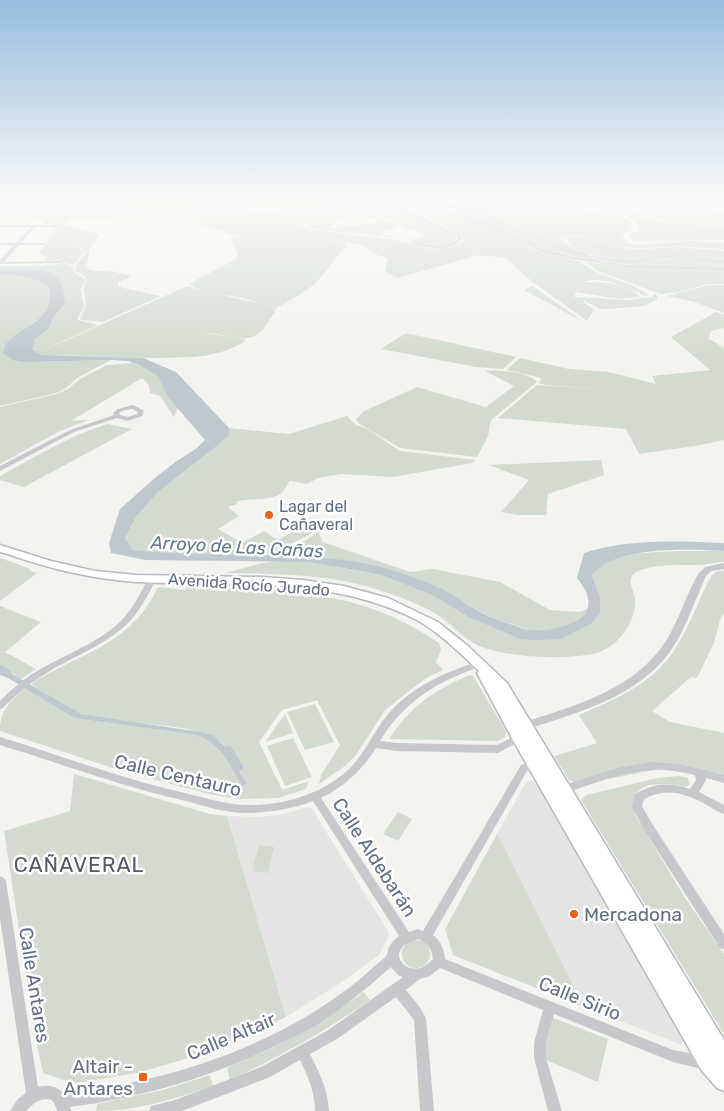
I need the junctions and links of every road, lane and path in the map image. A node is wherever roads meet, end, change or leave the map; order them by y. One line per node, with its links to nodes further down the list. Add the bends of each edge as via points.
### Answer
1 (10, 253): 4 (street)
2 (553, 253): 5 (street, via 626,266)
3 (60, 262): 4 (street)
4 (0, 263)
5 (724, 269)
6 (117, 416): 7 (street, via 72,431)
7 (0, 469)
8 (0, 548): 10 (main road, Avenida Rocío Jurado, via 34,560 95,574)
9 (724, 566): 13 (street, via 708,569 702,574 667,648 646,670 614,692)
10 (153, 578): 11 (main road, Avenida Rocío Jurado, via 292,584 367,595 422,618 446,633); 12 (street, via 137,608 112,633 29,680)
11 (480, 664): 13 (main road, Avenida Rocío Jurado); 13 (main road, Avenida Rocío Jurado, via 502,686); 15 (street, Calle Centauro, via 438,680 412,697 390,718)
12 (0, 706)
13 (523, 732): 15 (street, via 498,749); 16 (main road); 19 (main road)
14 (0, 741): 21 (street, Calle Centauro, via 155,790 243,809 271,808)
15 (374, 744): 21 (street, Calle Centauro, via 355,770)
16 (534, 765): 24 (street, via 524,768 514,783); 33 (main road)
17 (700, 773): 18 (street); 19 (street, via 650,766); 20 (street, via 701,780)
18 (724, 779)
19 (564, 789): 33 (main road)
20 (693, 793): 22 (street); 26 (street, via 673,788 654,789 639,797 637,806 646,825)
21 (315, 796): 25 (street, Calle Aldebarán)
22 (724, 810)
23 (0, 881): 35 (street, Calle Antares)
24 (426, 936): 25 (street); 28 (street, via 439,951)
25 (406, 937): 27 (street, via 397,942)
26 (724, 944)
27 (393, 958): 29 (street, via 402,970); 36 (street, Calle Altair, via 320,1016 257,1048 171,1081 87,1098)
28 (439, 962): 29 (street, via 431,970); 31 (street, Calle Sirio)
29 (415, 976): 30 (street)
30 (397, 989): 32 (street); 40 (street, via 420,1018)
31 (550, 1007): 33 (street, Calle Sirio, via 673,1056); 41 (street, via 540,1044 540,1058)
32 (302, 1052): 38 (street, via 265,1072 175,1107); 39 (street, via 323,1100)
33 (716, 1061): 34 (main road)
34 (724, 1081)
35 (34, 1095): 36 (street, via 56,1094); 37 (street)
36 (64, 1106)
37 (17, 1111)
38 (156, 1111)
39 (322, 1111)
40 (427, 1111)
41 (555, 1111)

